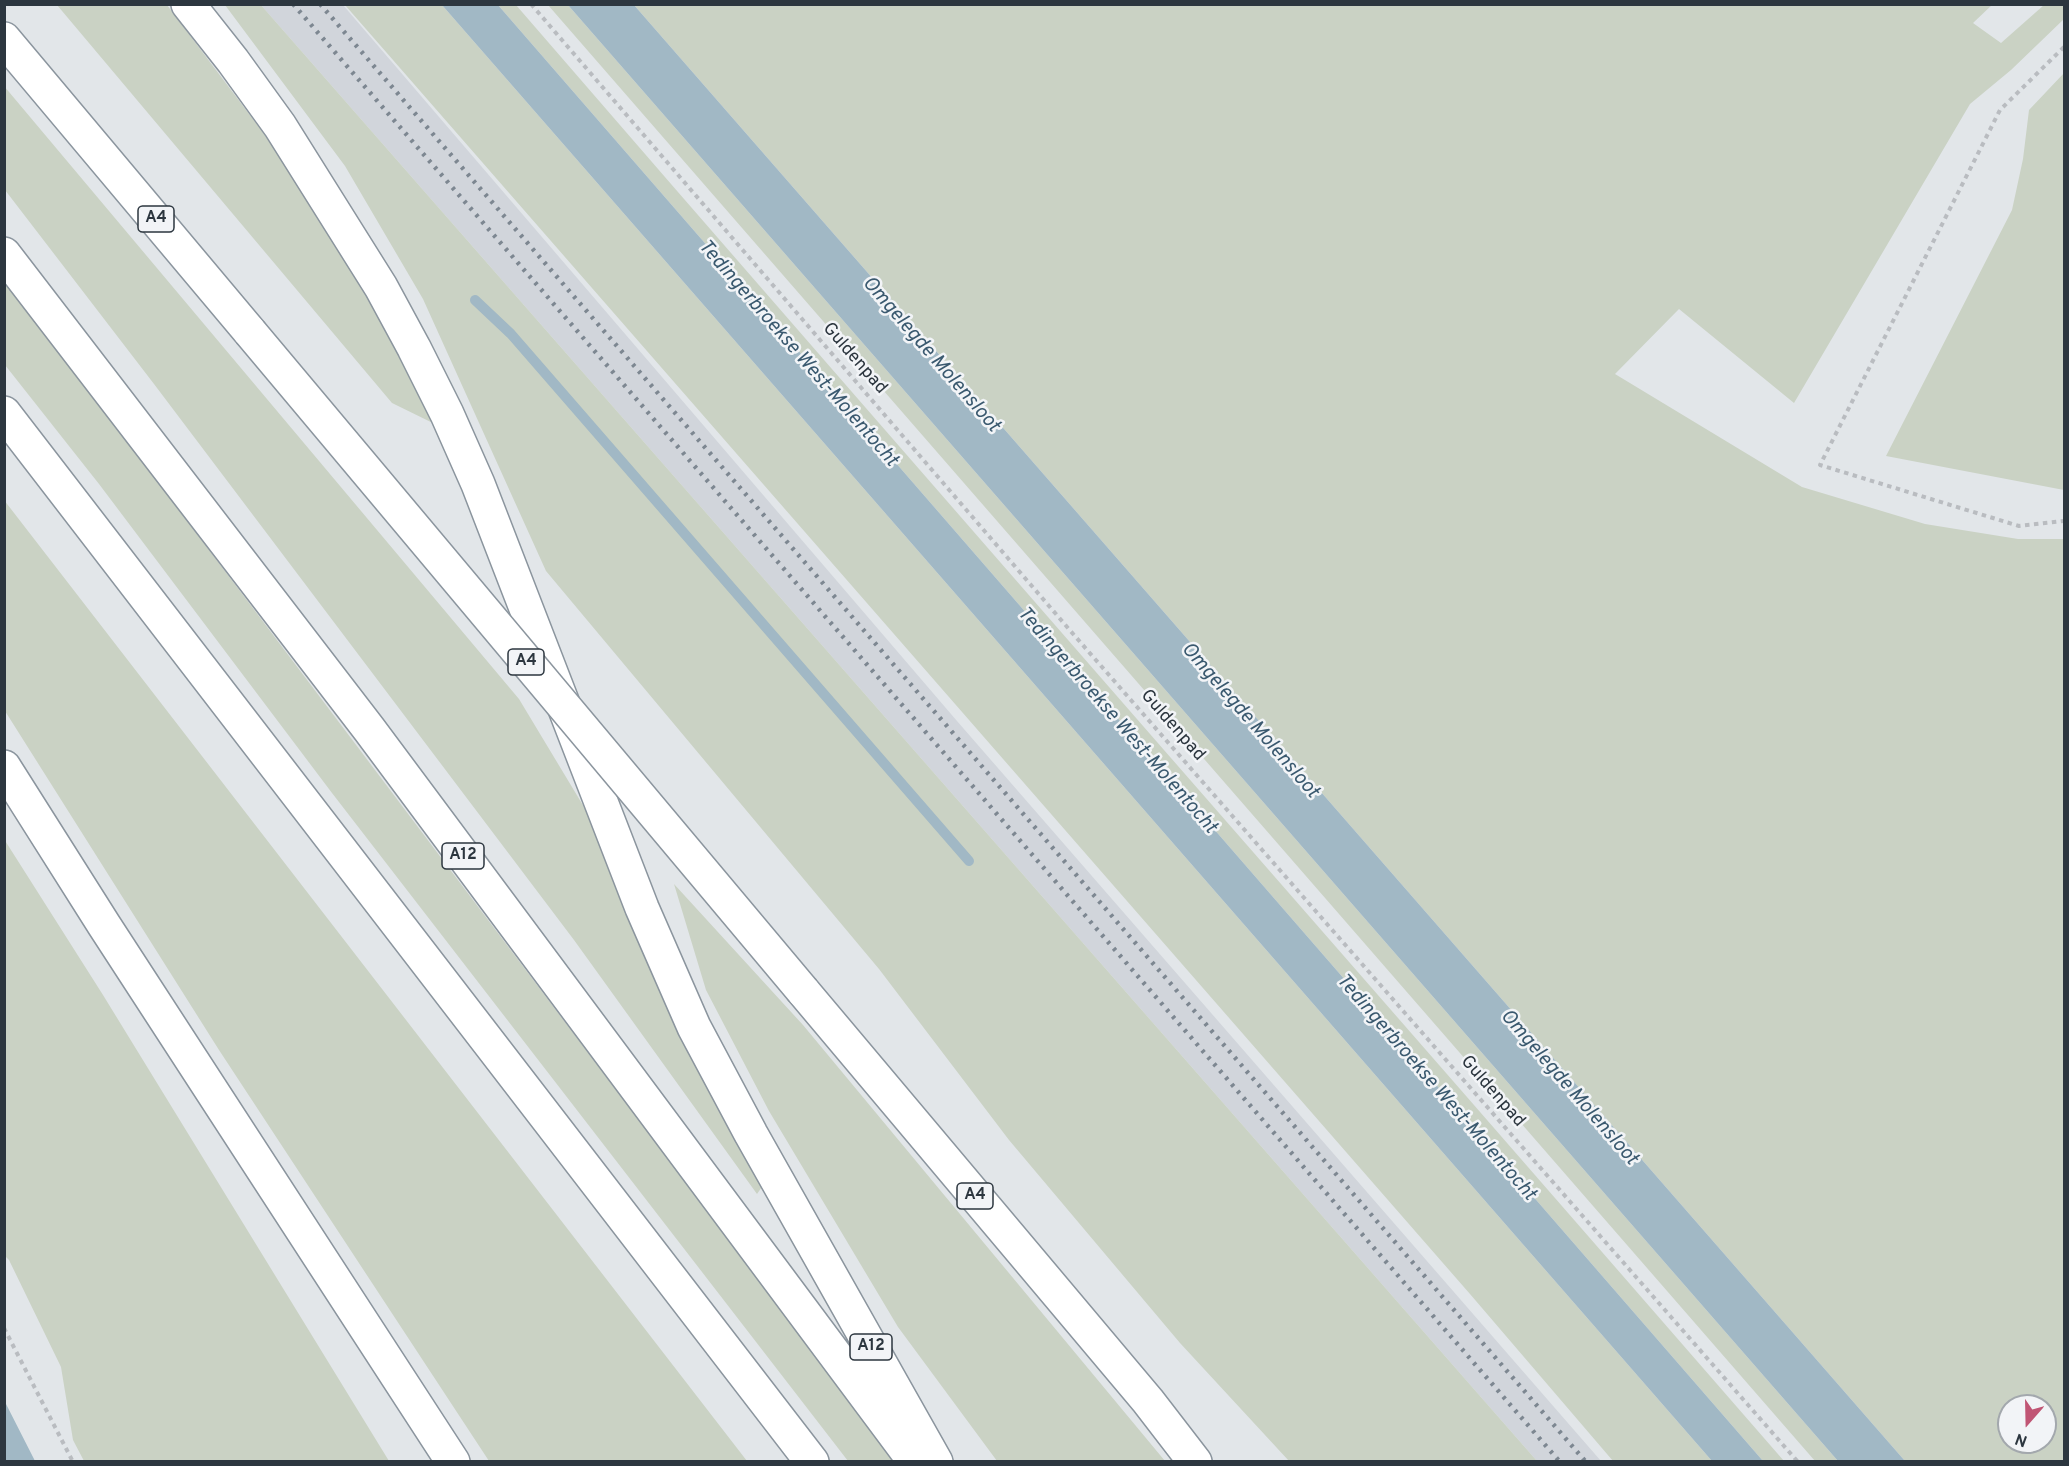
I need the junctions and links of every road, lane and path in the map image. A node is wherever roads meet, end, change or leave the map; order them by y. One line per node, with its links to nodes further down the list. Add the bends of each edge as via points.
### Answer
1 (188, 4): 15 (highway, A12, via 280,126 381,287 414,348 478,484 642,908 694,1027)
2 (531, 4): 18 (path, Guldenpad, via 1090,653)
3 (4, 39): 10 (highway, A4, bridge)
4 (2064, 47): 7 (path, via 2000,110 1820,465 2019,526)
5 (4, 254): 14 (highway, A12, via 369,729)
6 (4, 412): 13 (highway)
7 (2064, 520)
8 (4, 767): 12 (highway)
9 (4, 1328): 11 (path)
10 (1148, 1401): 16 (highway, A4); 17 (highway, A4)
11 (73, 1461)
12 (453, 1461)
13 (812, 1461)
14 (915, 1461)
15 (936, 1461)
16 (1195, 1461)
17 (1215, 1461)
18 (1798, 1461)

